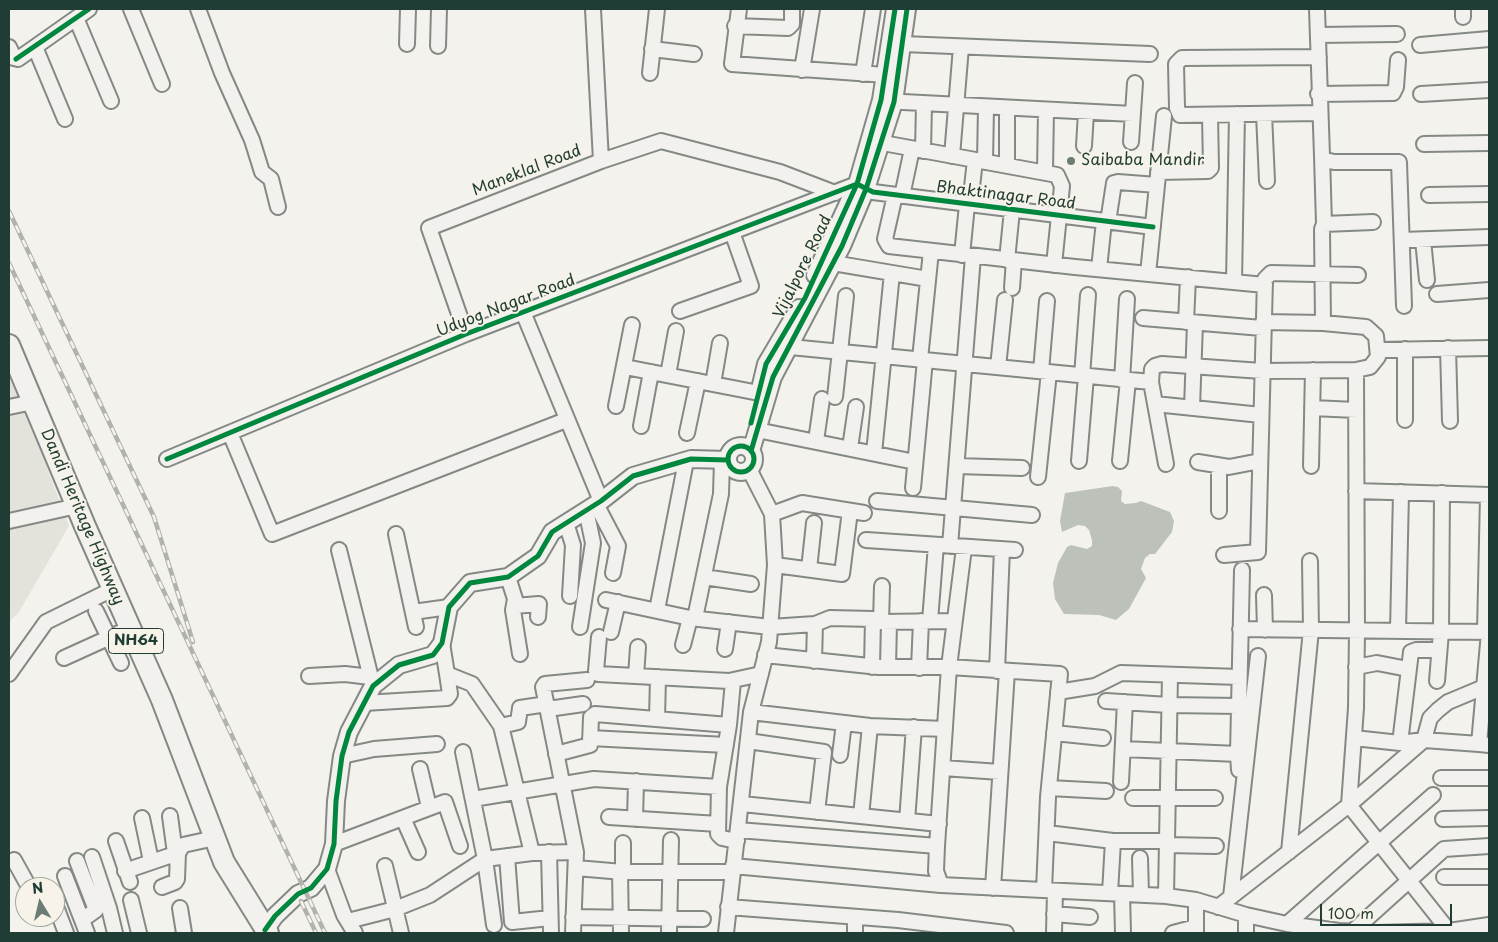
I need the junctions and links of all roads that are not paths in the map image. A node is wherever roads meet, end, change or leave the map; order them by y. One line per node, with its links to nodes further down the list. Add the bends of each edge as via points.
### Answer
1 (89, 9): 15 (street)
2 (131, 9): 37 (street)
3 (198, 9): 76 (street, via 262,172 271,179)
4 (408, 9): 20 (street)
5 (439, 9): 23 (street)
6 (593, 9): 64 (street, Maneklal Road)
7 (657, 9): 26 (street)
8 (738, 9): 16 (street)
9 (792, 9): 16 (street, via 792,24 788,28)
10 (812, 9): 32 (street)
11 (873, 9): 34 (street)
12 (895, 9): 35 (main road, Vijalpore Road)
13 (907, 9): 21 (main road, Vijalpore Road)
14 (1317, 9): 18 (street)
15 (76, 18): 24 (street); 41 (street)
16 (735, 26): 32 (street, via 732,64)
17 (1397, 34): 18 (street)
18 (1318, 35): 30 (street)
19 (1489, 39): 22 (street)
20 (407, 44)
21 (903, 44): 25 (street); 42 (main road, Vijalpore Road)
22 (1420, 45)
23 (438, 46)
24 (35, 47): 27 (street); 55 (street)
25 (961, 47): 29 (street); 44 (street)
26 (652, 49): 28 (street); 33 (street)
27 (12, 53)
28 (694, 54)
29 (1150, 54)
30 (1319, 57): 39 (street); 53 (street, via 1179,59 1176,64 1178,114)
31 (1398, 60): 39 (street, via 1393,93)
32 (802, 70): 34 (street)
33 (650, 73)
34 (863, 74): 35 (street)
35 (886, 76): 42 (main road, Vijalpore Road)
36 (1135, 83): 50 (street)
37 (162, 84)
38 (1489, 90): 40 (street)
39 (1318, 94): 49 (street)
40 (1421, 94)
41 (111, 101)
42 (888, 101): 43 (street); 57 (main road, Vijalpore Road); 70 (main road, Vijalpore Road)
43 (924, 104): 44 (street); 61 (street)
44 (956, 106): 45 (street); 62 (street)
45 (986, 107): 46 (street); 65 (street)
46 (1007, 108): 47 (street); 66 (street)
47 (1046, 110): 48 (street); 67 (street)
48 (1086, 112): 50 (street); 60 (street)
49 (1319, 113): 52 (street); 63 (street)
50 (1133, 114): 56 (street)
51 (1237, 114): 52 (street); 53 (street); 100 (street)
52 (1264, 114): 69 (street)
53 (1210, 115): 68 (street, via 1211,168)
54 (1164, 116): 68 (street)
55 (65, 119)
56 (1131, 142)
57 (883, 143): 61 (street); 70 (main road, Vijalpore Road)
58 (1489, 143): 59 (street)
59 (1424, 144)
60 (1084, 146)
61 (918, 150): 62 (street); 73 (street)
62 (952, 156): 65 (street)
63 (1322, 156): 81 (street); 85 (street, via 1334,162 1399,162)
64 (601, 161): 71 (street, via 661,141 780,172); 117 (street, Maneklal Road, via 429,228)
65 (980, 161): 66 (street); 75 (street)
66 (1007, 165): 67 (street)
67 (1044, 171): 78 (street, via 1060,178)
68 (1158, 179): 79 (street, via 1114,184); 82 (street)
69 (1267, 181)
70 (862, 187): 71 (street, Udyog Nagar Road); 73 (street, Bhaktinagar Road); 90 (main road, Vijalpore Road); 120 (main road, Vijalpore Road)
71 (835, 193): 83 (street, Udyog Nagar Road)
72 (1489, 194): 74 (street)
73 (898, 195): 75 (street, Bhaktinagar Road); 87 (street, via 886,243)
74 (1429, 195)
75 (968, 205): 77 (street, Bhaktinagar Road); 88 (street)
76 (278, 207)
77 (1012, 210): 78 (street, Bhaktinagar Road); 89 (street)
78 (1058, 216): 79 (street, Bhaktinagar Road); 91 (street)
79 (1106, 222): 82 (street, Bhaktinagar Road); 92 (street)
80 (1374, 222): 81 (street)
81 (1324, 224): 95 (street)
82 (1153, 227): 94 (street)
83 (732, 232): 109 (street, via 751,286); 110 (street, Udyog Nagar Road)
84 (1489, 237): 86 (street)
85 (1402, 240): 86 (street); 108 (street)
86 (1423, 240): 99 (street)
87 (931, 251): 88 (street); 98 (street)
88 (967, 255): 89 (street); 128 (street)
89 (1010, 260): 91 (street); 131 (street, via 1009,294)
90 (833, 263): 93 (street); 120 (main road, Vijalpore Road)
91 (1054, 265): 92 (street)
92 (1099, 269): 94 (street)
93 (892, 273): 98 (street); 126 (street)
94 (1148, 274): 97 (street)
95 (1323, 274): 96 (street); 101 (street, via 1271,273 1267,275); 113 (street)
96 (1358, 274)
97 (1188, 278): 100 (street); 112 (street)
98 (928, 279): 127 (street)
99 (1427, 280)
100 (1234, 282): 101 (street)
101 (1265, 285): 115 (street)
102 (1489, 290): 103 (street)
103 (1437, 294)
104 (1088, 295): 138 (street)
105 (846, 296): 125 (street)
106 (1127, 299): 139 (street)
107 (1047, 301): 136 (street)
108 (1404, 306)
109 (680, 310)
110 (524, 312): 117 (street, Udyog Nagar Road); 153 (street)
111 (1143, 318): 112 (street)
112 (1190, 322): 115 (street); 130 (street)
113 (1323, 323): 115 (street); 124 (street, via 1366,327 1376,336)
114 (632, 325): 129 (street)
115 (1263, 325): 134 (street)
116 (676, 331): 137 (street)
117 (466, 334): 158 (street, Udyog Nagar Road)
118 (720, 343): 142 (street)
119 (9, 344): 144 (highway, Dandi Heritage Highway / NH64)
120 (784, 346): 125 (street); 143 (main road, Vijalpore Road, via 766,364); 157 (main road, Vijalpore Road)
121 (1448, 348): 122 (street); 123 (street); 155 (street)
122 (1489, 348)
123 (1405, 349): 124 (street); 154 (street)
124 (1379, 350): 133 (street, via 1370,367)
125 (840, 352): 126 (street); 160 (street)
126 (882, 356): 127 (street); 163 (street)
127 (922, 360): 128 (street); 170 (street)
128 (965, 364): 131 (street); 173 (street)
129 (624, 366): 135 (street); 146 (street)
130 (1194, 366): 134 (street); 141 (street, via 1155,366); 149 (street)
131 (998, 367): 136 (street)
132 (1313, 370): 133 (street); 134 (street); 150 (street)
133 (1356, 370): 151 (street)
134 (1262, 371): 152 (street)
135 (651, 372): 137 (street); 156 (street)
136 (1045, 372): 138 (street); 178 (street)
137 (668, 375): 140 (street)
138 (1084, 376): 139 (street); 167 (street)
139 (1125, 380): 141 (street); 168 (street)
140 (698, 381): 142 (street); 159 (street)
141 (1152, 382): 145 (street)
142 (713, 384): 143 (street)
143 (759, 393): 162 (main road, Vijalpore Road)
144 (33, 402): 147 (street); 186 (highway, Dandi Heritage Highway / NH64)
145 (1155, 404): 149 (street); 172 (street)
146 (616, 406)
147 (9, 407)
148 (856, 407): 161 (street)
149 (1192, 408): 152 (street)
150 (1312, 408): 151 (street); 175 (street)
151 (1356, 410): 180 (street)
152 (1261, 415): 169 (street)
153 (566, 420): 158 (street, via 272,534); 185 (street)
154 (1404, 420)
155 (1450, 421)
156 (641, 426)
157 (757, 430): 160 (street); 162 (main road, Vijalpore Road)
158 (230, 433): 164 (street, Udyog Nagar Road)
159 (687, 433)
160 (816, 441): 161 (street)
161 (850, 448): 163 (street)
162 (748, 449): 166 (main road, via 733,449); 177 (main road, Vijalpore Road, via 754,459)
163 (874, 453): 170 (street)
164 (167, 459)
165 (686, 460): 166 (main road); 185 (main road, via 633,476); 216 (street)
166 (725, 460): 177 (main road, via 737,472); 208 (street)
167 (1079, 461)
168 (1120, 461)
169 (1260, 461): 174 (street); 201 (street, via 1258,552)
170 (915, 462): 179 (street)
171 (1198, 462): 174 (street)
172 (1166, 464)
173 (957, 466): 176 (street); 187 (street)
174 (1219, 466): 189 (street)
175 (1311, 466)
176 (1022, 468)
177 (749, 469): 191 (street)
178 (1038, 477)
179 (913, 488)
180 (1356, 491): 181 (street); 233 (street)
181 (1401, 492): 182 (street); 234 (street)
182 (1442, 494): 183 (street); 235 (street)
183 (1488, 495): 236 (street)
184 (877, 501): 187 (street)
185 (594, 505): 194 (main road); 206 (street, via 618,546); 229 (street, via 593,548)
186 (77, 506): 193 (street); 211 (highway, Dandi Heritage Highway / NH64)
187 (953, 508): 192 (street); 198 (street)
188 (850, 510): 190 (street); 191 (street, via 797,503); 204 (street, via 842,574)
189 (1219, 511)
190 (864, 513)
191 (772, 514): 203 (street)
192 (1032, 515)
193 (9, 521)
194 (566, 523): 207 (main road, via 548,536 538,556); 213 (street, via 573,545)
195 (814, 523): 204 (street)
196 (396, 534): 218 (street)
197 (866, 540): 198 (street)
198 (943, 545): 199 (street); 222 (street)
199 (964, 548): 223 (street); 255 (street, via 1009,550)
200 (339, 550): 265 (street)
201 (1224, 555)
202 (1310, 561): 232 (street)
203 (775, 565): 204 (street); 227 (street)
204 (808, 569)
205 (1242, 570): 230 (street)
206 (613, 572)
207 (508, 577): 214 (street); 215 (main road, via 470,583)
208 (704, 577): 209 (street); 220 (street)
209 (751, 584)
210 (882, 586): 221 (street)
211 (113, 589): 228 (highway, Dandi Heritage Highway / NH64); 256 (street, via 46,622)
212 (1264, 595): 231 (street)
213 (570, 596)
214 (514, 606): 219 (street, via 539,604); 243 (street)
215 (449, 607): 218 (street); 238 (main road)
216 (657, 610): 220 (street); 261 (street, via 612,601 597,673)
217 (96, 611): 237 (street)
218 (413, 612): 226 (street)
219 (538, 617)
220 (692, 618): 224 (street); 239 (street)
221 (881, 621): 222 (street); 225 (street, via 830,618); 249 (street); 250 (street)
222 (926, 621): 223 (street); 253 (street)
223 (954, 621): 251 (street)
224 (729, 622): 227 (street); 241 (street)
225 (815, 624): 227 (street); 247 (street)
226 (416, 627)
227 (770, 627): 244 (street)
228 (130, 628): 237 (street); 339 (highway, Dandi Heritage Highway / NH64, via 162,700)
229 (580, 628)
230 (1240, 629): 231 (street); 263 (street)
231 (1265, 630): 232 (street)
232 (1311, 630): 233 (street); 354 (street)
233 (1357, 631): 234 (street); 252 (street)
234 (1398, 631): 235 (street)
235 (1441, 632): 236 (street); 242 (street)
236 (1488, 632): 268 (street)
237 (109, 638): 246 (street); 248 (street)
238 (442, 643): 257 (street); 265 (main road, via 433,655 399,665)
239 (683, 645)
240 (638, 647): 261 (street)
241 (725, 649)
242 (1440, 650): 254 (street, via 1411,652); 267 (street)
243 (520, 654)
244 (765, 655): 247 (street); 258 (street)
245 (1258, 656): 316 (street)
246 (64, 658)
247 (814, 661): 249 (street)
248 (121, 663)
249 (872, 667): 250 (street)
250 (888, 667): 253 (street)
251 (949, 667): 253 (street); 255 (street); 285 (street)
252 (1356, 667): 254 (street, via 1377,663); 289 (street)
253 (919, 668)
254 (1408, 669): 294 (street)
255 (1002, 671): 269 (street, via 1060,674); 306 (street)
256 (9, 674)
257 (447, 674): 272 (street, via 450,694 447,698); 282 (street, via 472,684)
258 (761, 674): 266 (street); 277 (street)
259 (1170, 675): 263 (street); 269 (street, via 1121,673 1095,686); 274 (street)
260 (308, 676): 265 (street, via 345,674)
261 (636, 676): 262 (street)
262 (658, 677): 266 (street); 278 (street)
263 (1239, 677): 275 (street)
264 (587, 680): 276 (street, via 543,685)
265 (371, 681): 272 (main road)
266 (733, 681): 281 (street)
267 (1437, 681)
268 (1484, 688): 290 (street, via 1448,702 1438,710 1430,718); 296 (street)
269 (1058, 692): 286 (street)
270 (1106, 701): 271 (street)
271 (1125, 702): 274 (street); 297 (street)
272 (364, 703): 303 (main road, via 349,732)
273 (583, 704): 276 (street)
274 (1169, 705): 275 (street); 299 (street)
275 (1239, 706): 301 (street)
276 (547, 707): 282 (street, via 520,708 518,722); 300 (street)
277 (751, 712): 280 (street); 291 (street)
278 (657, 719): 279 (street); 287 (street, via 592,715)
279 (680, 721): 281 (street); 293 (street)
280 (844, 723): 283 (street); 302 (street)
281 (729, 725): 295 (street)
282 (501, 726): 314 (street)
283 (870, 726): 284 (street); 327 (street)
284 (914, 727): 285 (street); 334 (street)
285 (945, 729): 304 (street)
286 (1054, 733): 288 (street); 313 (street)
287 (590, 738): 293 (street); 300 (street, via 588,746)
288 (1103, 738)
289 (1354, 738): 294 (street); 323 (street)
290 (1424, 740): 294 (street); 296 (street); 323 (street)
291 (748, 741): 322 (street); 325 (street, via 824,752)
292 (437, 744): 303 (street, via 374,749)
293 (680, 744): 295 (street)
294 (1400, 744)
295 (726, 745): 312 (street)
296 (1484, 745)
297 (1123, 749): 299 (street); 310 (street)
298 (463, 752): 321 (street)
299 (1168, 752): 301 (street); 319 (street)
300 (556, 754): 311 (street)
301 (1238, 754): 316 (street)
302 (840, 755)
303 (342, 756): 346 (main road)
304 (943, 768): 306 (street); 336 (street)
305 (420, 769): 324 (street)
306 (1000, 772): 377 (street)
307 (1441, 778): 308 (street)
308 (1489, 778)
309 (636, 781): 311 (street, via 594,779); 312 (street); 332 (street)
310 (1122, 782)
311 (561, 784): 314 (street); 353 (street)
312 (719, 787): 335 (street)
313 (1049, 788): 315 (street); 337 (street)
314 (517, 790): 321 (street); 356 (street)
315 (1106, 790)
316 (1243, 791): 382 (street)
317 (1433, 795): 343 (street)
318 (1133, 798): 319 (street)
319 (1168, 798): 320 (street); 345 (street)
320 (1215, 798)
321 (472, 799): 360 (street)
322 (742, 804): 325 (street); 338 (street)
323 (1349, 805): 343 (street); 354 (street)
324 (429, 807): 330 (street); 347 (street, via 441,802 447,805)
325 (818, 812): 327 (street)
326 (170, 816): 355 (street)
327 (861, 816): 334 (street)
328 (609, 817): 332 (street)
329 (142, 818): 362 (street)
330 (403, 818): 346 (street); 351 (street)
331 (1489, 818): 333 (street)
332 (635, 819): 335 (street)
333 (1443, 819)
334 (907, 820): 336 (street)
335 (718, 824): 338 (street, via 719,837)
336 (939, 824): 348 (street)
337 (1047, 833): 342 (street); 378 (street)
338 (738, 835): 348 (street); 366 (street)
339 (214, 838): 355 (street, via 183,845); 405 (highway, Dandi Heritage Highway / NH64, via 224,862)
340 (671, 840): 369 (street)
341 (116, 841): 362 (street, via 127,876)
342 (1114, 841): 345 (street); 379 (street)
343 (1379, 842): 374 (street); 402 (street)
344 (623, 843): 368 (street)
345 (1167, 843): 349 (street); 381 (street)
346 (334, 844): 367 (main road)
347 (460, 846)
348 (937, 846): 375 (street, via 936,870)
349 (1216, 846)
350 (1489, 846): 374 (street, via 1444,848)
351 (418, 852)
352 (549, 852): 353 (street); 356 (street); 394 (street)
353 (576, 852): 365 (street)
354 (1289, 852): 382 (street)
355 (178, 853): 362 (street); 376 (street, via 176,881)
356 (532, 853): 357 (street)
357 (507, 856): 360 (street); 394 (street, via 512,922)
358 (92, 857): 408 (street)
359 (1140, 858): 380 (street)
360 (485, 859): 388 (street, via 430,895); 399 (street)
361 (14, 860): 372 (street)
362 (151, 860)
363 (77, 861): 398 (street, via 96,910)
364 (386, 866): 388 (street)
365 (576, 868): 368 (street); 391 (street)
366 (733, 869): 369 (street); 375 (street); 385 (street)
367 (327, 870): 401 (street); 405 (main road, via 311,888 298,894 275,916)
368 (622, 871): 369 (street); 395 (street)
369 (671, 872): 396 (street)
370 (65, 876): 398 (street)
371 (1444, 876): 373 (street)
372 (23, 877)
373 (1489, 877)
374 (1409, 880): 404 (street); 406 (street)
375 (941, 885): 377 (street)
376 (162, 887)
377 (993, 888): 378 (street)
378 (1050, 890): 379 (street); 389 (street)
379 (1116, 893): 380 (street); 420 (street)
380 (1141, 894): 381 (street)
381 (1166, 896): 384 (street)
382 (1232, 897): 386 (street)
383 (131, 900): 409 (street)
384 (1196, 900): 386 (street); 403 (street)
385 (728, 907): 392 (street); 416 (street)
386 (1218, 907): 390 (street)
387 (180, 908): 410 (street)
388 (395, 909): 401 (street); 411 (street)
389 (1054, 914): 393 (street); 419 (street)
390 (1246, 915): 402 (street); 422 (street)
391 (573, 917): 395 (street); 413 (street)
392 (855, 917): 417 (street); 418 (street)
393 (1090, 917)
394 (550, 918): 412 (street)
395 (621, 918): 396 (street); 414 (street)
396 (669, 919): 397 (street); 415 (street)
397 (703, 919)
398 (82, 920): 407 (street)
399 (494, 925)
400 (1489, 925): 404 (street)
401 (351, 927)
402 (1291, 927): 406 (street)
403 (1196, 930): 421 (street)
404 (1449, 931): 423 (street)
405 (267, 932)
406 (1343, 932): 423 (street)
407 (87, 933)
408 (115, 933)
409 (139, 933)
410 (184, 933)
411 (400, 933)
412 (550, 933)
413 (573, 933)
414 (621, 933)
415 (669, 933)
416 (726, 933)
417 (855, 933)
418 (1006, 933)
419 (1054, 933)
420 (1123, 933)
421 (1173, 933)
422 (1246, 933)
423 (1378, 933)

